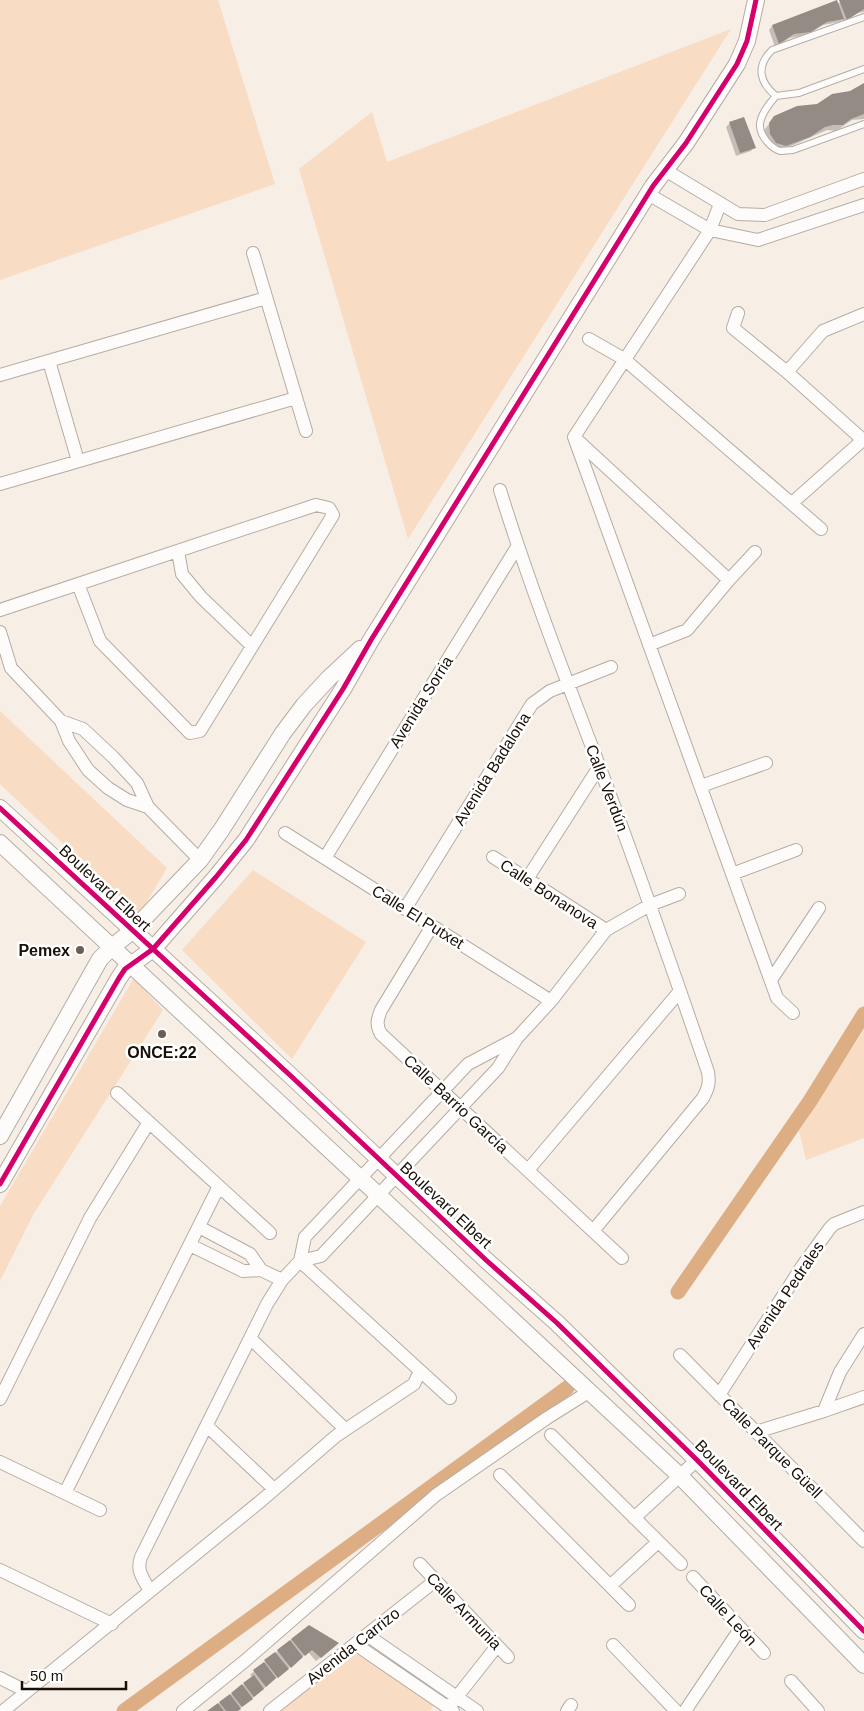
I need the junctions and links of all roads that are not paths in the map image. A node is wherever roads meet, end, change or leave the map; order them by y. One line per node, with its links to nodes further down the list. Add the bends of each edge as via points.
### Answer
1 (756, 0): 6 (street, via 737,64)
2 (864, 17): 4 (lane, via 772,50 764,58 761,69 768,90)
3 (864, 69): 4 (lane, via 799,94)
4 (776, 96): 5 (lane, via 766,108 759,126 763,137 780,150 792,150)
5 (864, 124)
6 (665, 170): 8 (street); 9 (street)
7 (864, 179): 9 (street, via 765,215 738,214)
8 (648, 194): 11 (street); 37 (street)
9 (720, 204): 11 (street)
10 (864, 205): 11 (street, via 758,240)
11 (710, 230): 17 (street)
12 (253, 253): 13 (street)
13 (266, 298): 18 (street); 21 (street)
14 (738, 313): 19 (street, via 733,328)
15 (864, 314): 19 (street, via 823,331)
16 (589, 339): 17 (street)
17 (624, 359): 23 (street); 28 (street)
18 (48, 361): 20 (street); 25 (street)
19 (786, 372): 24 (street)
20 (0, 376)
21 (296, 398): 22 (street); 25 (street)
22 (306, 431)
23 (574, 437): 33 (street); 38 (street)
24 (863, 440): 28 (street)
25 (78, 461): 26 (street)
26 (0, 484)
27 (500, 490): 30 (street, Calle Verdún)
28 (792, 503): 29 (street)
29 (821, 529)
30 (518, 547): 42 (street, Calle Verdún); 54 (street, Avenida Sorria)
31 (178, 551): 34 (street); 39 (street, via 182,574); 39 (street, via 316,505 329,508 333,515)
32 (755, 552): 33 (street)
33 (729, 580): 38 (street, via 687,630)
34 (78, 584): 35 (street); 39 (street, via 100,641 190,733 200,731)
35 (0, 610)
36 (0, 632): 44 (street, via 11,668)
37 (371, 640): 41 (street); 43 (street)
38 (649, 645): 47 (street)
39 (252, 646)
40 (611, 668): 42 (street, Avenida Badalona)
41 (329, 678): 43 (street, via 340,678); 55 (street, via 283,733)
42 (567, 685): 46 (street, Calle Verdún); 61 (street, Avenida Badalona, via 550,691 532,704)
43 (343, 689): 66 (street, via 246,840)
44 (61, 721): 48 (street, via 83,729 113,756 137,783); 48 (street, via 69,741 88,770 127,800)
45 (766, 763): 47 (street)
46 (599, 767): 57 (street); 59 (street, Calle Verdún)
47 (701, 786): 56 (street)
48 (148, 807): 55 (street)
49 (0, 808): 64 (street, Boulevard Elbert)
50 (285, 833): 54 (street, Calle El Putxet)
51 (0, 843): 65 (street)
52 (796, 850): 56 (street)
53 (493, 857): 57 (street, Calle Bonanova)
54 (325, 858): 61 (street, Calle El Putxet)
55 (200, 860): 64 (street)
56 (732, 874): 68 (street)
57 (528, 879): 63 (street, Calle Bonanova)
58 (679, 894): 59 (street)
59 (650, 906): 63 (street); 69 (street, Calle Verdún)
60 (819, 908): 68 (street)
61 (405, 909): 62 (street, Calle El Putxet)
62 (432, 926): 70 (street, Calle El Putxet); 73 (street, Calle Barrio García, via 381,1010 377,1023 381,1034)
63 (606, 930): 70 (street)
64 (132, 931): 65 (street); 66 (street, Boulevard Elbert)
65 (112, 947): 67 (street); 77 (street, via 100,959)
66 (153, 949): 67 (street); 78 (street, Boulevard Elbert)
67 (131, 965): 81 (street); 82 (street, via 119,978)
68 (771, 980): 71 (street, via 777,998)
69 (680, 991): 79 (street); 87 (street, Calle Verdún, via 708,1072 709,1088)
70 (551, 1001): 72 (street)
71 (793, 1013)
72 (517, 1038): 73 (street, via 468,1064); 75 (street, via 498,1068)
73 (442, 1091): 75 (street, Calle Barrio García); 78 (street)
74 (117, 1093): 76 (street)
75 (460, 1108): 79 (street, Calle Barrio García); 80 (street)
76 (148, 1122): 83 (street); 102 (street, via 90,1218)
77 (0, 1136)
78 (378, 1159): 80 (street, Boulevard Elbert); 81 (street)
79 (528, 1170): 87 (street, Calle Barrio García)
80 (396, 1176): 84 (street); 108 (street, Boulevard Elbert, via 557,1323)
81 (360, 1178): 84 (street); 91 (street, via 305,1237)
82 (0, 1184)
83 (219, 1186): 86 (street); 88 (street)
84 (378, 1195): 91 (street, via 321,1256); 98 (street)
85 (864, 1212): 99 (street, Avenida Pedrales, via 830,1228)
86 (199, 1227): 89 (street); 92 (street, via 250,1254)
87 (593, 1231): 90 (street, Calle Barrio García)
88 (270, 1233)
89 (190, 1245): 92 (street, via 244,1271); 113 (street)
90 (622, 1258)
91 (300, 1261): 93 (street); 97 (street)
92 (261, 1270): 93 (street)
93 (282, 1280): 95 (street)
94 (864, 1334): 103 (street, via 840,1372)
95 (250, 1338): 104 (street); 105 (street)
96 (680, 1355): 99 (street, Calle Parque Güell)
97 (420, 1371): 101 (street); 105 (street, via 414,1384)
98 (590, 1391): 111 (street); 143 (street, via 436,1494)
99 (719, 1395): 106 (street, Calle Parque Güell)
100 (864, 1397): 103 (street)
101 (450, 1398)
102 (0, 1399)
103 (824, 1411): 106 (street)
104 (207, 1426): 112 (street); 124 (street, via 138,1564 138,1571)
105 (346, 1429): 112 (street)
106 (756, 1432): 116 (street, Calle Parque Güell)
107 (551, 1435): 115 (street)
108 (697, 1460): 111 (street); 128 (street, Boulevard Elbert)
109 (0, 1462): 113 (street)
110 (500, 1475): 123 (street)
111 (680, 1476): 115 (street); 135 (street)
112 (274, 1489): 124 (street)
113 (65, 1494): 114 (street)
114 (100, 1510)
115 (634, 1518): 117 (street)
116 (864, 1541)
117 (658, 1542): 119 (street); 123 (street)
118 (420, 1564): 122 (street, Calle Armunia)
119 (681, 1564)
120 (0, 1570): 126 (street)
121 (693, 1577): 127 (street, Calle León)
122 (435, 1581): 129 (street, Avenida Carrizo); 132 (street, Calle Armunia)
123 (610, 1586): 125 (street)
124 (150, 1591): 126 (street)
125 (629, 1605)
126 (112, 1624): 138 (street)
127 (740, 1629): 133 (street, Calle León); 147 (street)
128 (864, 1631)
129 (367, 1635): 130 (street, Avenida Carrizo); 139 (street)
130 (355, 1644): 141 (street); 144 (street, Avenida Carrizo)
131 (613, 1645): 146 (street)
132 (497, 1646): 134 (street, Calle Armunia); 139 (street)
133 (764, 1653)
134 (508, 1657)
135 (864, 1665)
136 (0, 1678): 138 (street)
137 (791, 1681): 140 (street)
138 (26, 1691): 142 (street)
139 (456, 1697): 141 (street); 145 (street)
140 (812, 1709)
141 (449, 1710)
142 (3, 1711)
143 (183, 1711)
144 (270, 1711)
145 (477, 1711)
146 (676, 1711)
147 (686, 1711)

